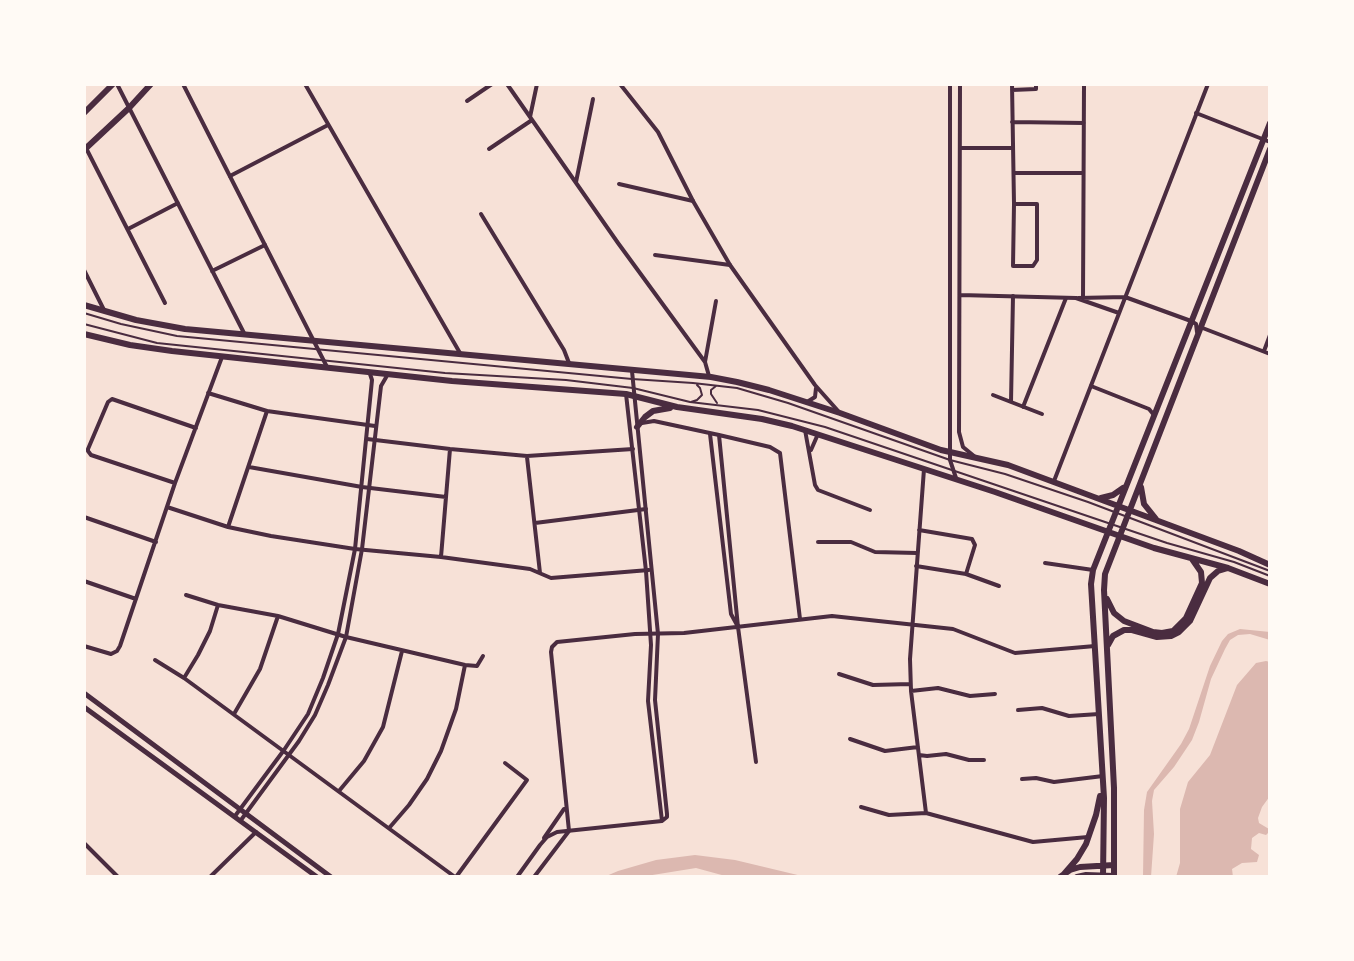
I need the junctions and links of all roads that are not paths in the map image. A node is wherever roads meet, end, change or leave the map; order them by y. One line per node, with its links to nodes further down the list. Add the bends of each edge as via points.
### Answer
1 (115, 84): 17 (street); 18 (main road)
2 (151, 84): 17 (main road)
3 (183, 84): 33 (street)
4 (305, 84): 24 (street)
5 (492, 84): 16 (street)
6 (507, 84): 20 (street)
7 (537, 84): 20 (street)
8 (620, 84): 36 (street, via 658,132)
9 (950, 84): 46 (street)
10 (960, 84): 26 (street)
11 (1084, 84): 22 (street)
12 (1208, 84): 19 (street)
13 (1036, 86): 14 (street)
14 (1012, 87): 21 (street)
15 (593, 99): 34 (street)
16 (467, 101)
17 (129, 108): 28 (main road); 37 (street)
18 (84, 113)
19 (1196, 113): 25 (street); 49 (street)
20 (531, 118): 29 (street); 34 (street)
21 (1012, 122): 22 (street); 27 (street)
22 (1084, 123): 32 (street)
23 (1270, 123): 25 (main road)
24 (328, 125): 33 (street); 70 (street)
25 (1267, 141): 58 (main road)
26 (960, 148): 27 (street); 47 (street)
27 (1012, 148): 31 (street)
28 (85, 149): 40 (street)
29 (489, 149)
30 (1270, 149): 60 (main road)
31 (1013, 173): 32 (street); 38 (street)
32 (1083, 173): 51 (street)
33 (230, 176): 41 (street)
34 (576, 183): 72 (street)
35 (619, 184): 36 (street)
36 (693, 201): 43 (street)
37 (178, 203): 40 (street); 45 (street)
38 (1014, 204): 38 (street, via 1037,204 1033,266 1013,266)
39 (481, 214): 74 (street)
40 (128, 229): 53 (street)
41 (265, 245): 45 (street); 67 (street)
42 (655, 255): 43 (street)
43 (730, 265): 81 (street)
44 (84, 270): 55 (street)
45 (212, 271): 64 (street)
46 (950, 289): 47 (street); 62 (street)
47 (960, 292): 48 (street); 63 (street)
48 (1013, 296): 50 (street); 88 (street)
49 (1125, 297): 51 (street); 57 (street); 58 (street)
50 (1066, 298): 51 (street); 91 (street)
51 (1080, 299): 57 (street)
52 (716, 301): 72 (street)
53 (165, 303)
54 (84, 305): 55 (main road)
55 (104, 310): 64 (main road, via 161,325)
56 (84, 313): 67 (lane, via 169,334)
57 (1119, 313): 82 (street)
58 (1191, 321): 66 (street, via 1197,326); 95 (main road)
59 (84, 324): 73 (lane, via 157,343)
60 (1200, 327): 66 (main road); 68 (street)
61 (84, 334): 71 (main road)
62 (950, 334): 63 (street); 110 (street)
63 (960, 334): 111 (street, via 959,432 963,447)
64 (245, 335): 67 (main road)
65 (1270, 335): 68 (street)
66 (1196, 337): 115 (main road)
67 (315, 345): 70 (main road); 73 (street); 77 (lane)
68 (1264, 352): 69 (street)
69 (1270, 354)
70 (461, 355): 74 (main road)
71 (222, 357): 73 (main road); 84 (street)
72 (705, 362): 78 (street)
73 (325, 364): 75 (main road); 83 (lane, via 566,380)
74 (569, 365): 77 (main road)
75 (369, 372): 76 (main road); 96 (street)
76 (388, 374): 83 (main road); 97 (street)
77 (632, 375): 78 (main road); 79 (lane); 83 (street)
78 (711, 377): 87 (main road)
79 (693, 383): 80 (lane); 86 (lane, via 702,395)
80 (717, 385): 89 (lane, via 711,394); 110 (lane)
81 (815, 385): 87 (street, via 815,397); 93 (street)
82 (1091, 386): 95 (street); 117 (street)
83 (631, 392): 86 (lane); 90 (main road); 98 (street); 107 (street)
84 (208, 393): 92 (street); 99 (street)
85 (993, 395): 88 (street)
86 (690, 402): 89 (lane)
87 (806, 402): 93 (main road)
88 (1011, 402): 91 (street)
89 (719, 405): 114 (lane, via 814,424)
90 (677, 407): 98 (main road, via 653,411); 100 (main road)
91 (1023, 407): 94 (street)
92 (267, 411): 96 (street); 112 (street)
93 (840, 413): 110 (main road)
94 (1042, 414)
95 (1154, 415): 119 (main road)
96 (368, 425): 97 (street); 104 (street)
97 (375, 426): 105 (street)
98 (638, 426): 101 (street, via 651,421); 125 (street)
99 (196, 428): 118 (street); 118 (street, via 112,399 88,449)
100 (805, 430): 102 (main road); 108 (street)
101 (710, 434): 103 (street); 161 (street, via 731,614)
102 (818, 434): 108 (street); 113 (main road)
103 (719, 435): 159 (street, via 780,453); 161 (street)
104 (367, 439): 105 (street); 120 (street)
105 (374, 440): 106 (street); 121 (street)
106 (450, 449): 109 (street); 122 (street)
107 (633, 449): 109 (street); 125 (street)
108 (810, 453): 127 (street, via 818,490)
109 (527, 456): 130 (street)
110 (950, 456): 111 (main road); 114 (street); 126 (lane)
111 (976, 458): 117 (main road)
112 (249, 467): 120 (street); 132 (street)
113 (924, 469): 116 (main road); 134 (street)
114 (953, 472): 116 (street); 133 (lane)
115 (1142, 479): 128 (main road); 131 (main road, via 1144,504)
116 (957, 480): 133 (main road)
117 (1054, 482): 123 (main road)
118 (175, 483): 124 (street)
119 (1126, 486): 123 (main road); 126 (main road)
120 (362, 487): 121 (street); 138 (street)
121 (369, 488): 122 (street); 138 (street)
122 (446, 497): 140 (street)
123 (1099, 498): 126 (main road)
124 (167, 507): 132 (street); 136 (street)
125 (643, 509): 130 (street); 146 (street)
126 (1116, 509): 128 (main road); 133 (main road)
127 (870, 510)
128 (1128, 514): 131 (main road); 135 (main road); 145 (lane)
129 (84, 517): 136 (street)
130 (535, 523): 148 (street)
131 (1162, 523): 145 (main road)
132 (228, 527): 138 (street)
133 (1109, 527): 135 (main road); 147 (main road)
134 (919, 530): 139 (street); 149 (street, via 973,540)
135 (1121, 532): 141 (main road); 150 (lane); 154 (main road)
136 (156, 542): 156 (street)
137 (818, 542): 139 (street)
138 (359, 549): 140 (street); 162 (street); 165 (street)
139 (917, 553): 143 (street)
140 (441, 557): 148 (street)
141 (1192, 559): 144 (main road); 154 (main road, via 1202,583 1186,618 1173,631 1153,632 1121,619)
142 (1045, 563): 147 (street)
143 (916, 566): 149 (street); 160 (street)
144 (1228, 568): 152 (main road); 168 (main road, via 1210,578 1190,621 1179,632 1157,637 1124,630)
145 (1270, 568)
146 (649, 570): 148 (street, via 554,578); 163 (street); 164 (street)
147 (1093, 570): 167 (main road)
148 (540, 573)
149 (966, 574): 153 (street)
150 (1270, 576)
151 (84, 581): 156 (street)
152 (1270, 584)
153 (999, 586)
154 (1104, 590): 168 (main road)
155 (186, 595): 157 (street)
156 (136, 599): 166 (street, via 114,654)
157 (218, 605): 158 (street); 174 (street)
158 (278, 616): 162 (street); 182 (street, via 260,669)
159 (800, 619): 160 (street, via 832,616); 161 (street)
160 (912, 624): 167 (street, via 960,630 1015,653); 175 (street)
161 (738, 627): 164 (street); 190 (street)
162 (338, 634): 165 (street); 186 (street, via 308,714)
163 (651, 634): 164 (street); 179 (street); 195 (street, via 557,642 552,647)
164 (658, 634): 179 (street)
165 (346, 637): 169 (street); 187 (street, via 318,707)
166 (84, 646)
167 (1095, 646): 183 (main road)
168 (1107, 647): 209 (main road)
169 (402, 651): 172 (street); 194 (street, via 383,727)
170 (483, 656): 172 (street, via 477,666)
171 (155, 660): 174 (street)
172 (465, 665): 201 (street, via 441,751 427,779)
173 (839, 674): 175 (street, via 873,685)
174 (184, 678): 182 (street)
175 (910, 684): 176 (street)
176 (911, 691): 178 (street); 185 (street)
177 (84, 693): 197 (main road)
178 (995, 694)
179 (652, 700): 200 (street); 200 (street, via 667,814)
180 (84, 707): 199 (main road)
181 (1018, 710): 183 (street)
182 (234, 714): 186 (street)
183 (1099, 714): 192 (main road)
184 (850, 739): 185 (street, via 885,751)
185 (918, 747): 188 (street)
186 (284, 750): 187 (street); 197 (street)
187 (289, 754): 194 (street); 197 (street)
188 (919, 755): 189 (street); 198 (street)
189 (984, 760)
190 (756, 762)
191 (505, 763): 220 (street, via 527,780)
192 (1103, 776): 193 (street, via 1054,782); 204 (main road); 210 (main road)
193 (1022, 779)
194 (339, 791): 201 (street)
195 (566, 807): 202 (street); 207 (street)
196 (861, 807): 198 (street, via 889,815)
197 (243, 811): 199 (street); 219 (main road)
198 (926, 813): 205 (street, via 1030,842)
199 (238, 818): 203 (main road)
200 (662, 821): 202 (street)
201 (389, 828): 220 (street)
202 (569, 831): 207 (street, via 551,834); 222 (street)
203 (256, 832): 211 (street); 218 (main road)
204 (1088, 837): 205 (street); 208 (main road)
205 (1064, 840): 208 (street)
206 (84, 843): 215 (street)
207 (540, 845): 221 (street)
208 (1083, 849): 212 (main road)
209 (1114, 865): 210 (main road); 214 (main road)
210 (1103, 866): 212 (main road); 213 (main road)
211 (215, 872): 216 (street); 217 (street)
212 (1062, 875)
213 (1103, 876): 214 (main road); 223 (main road)
214 (1114, 876)
215 (118, 877)
216 (210, 877)
217 (219, 877)
218 (317, 877)
219 (331, 877)
220 (456, 877)
221 (517, 877)
222 (534, 877)
223 (1077, 877)

